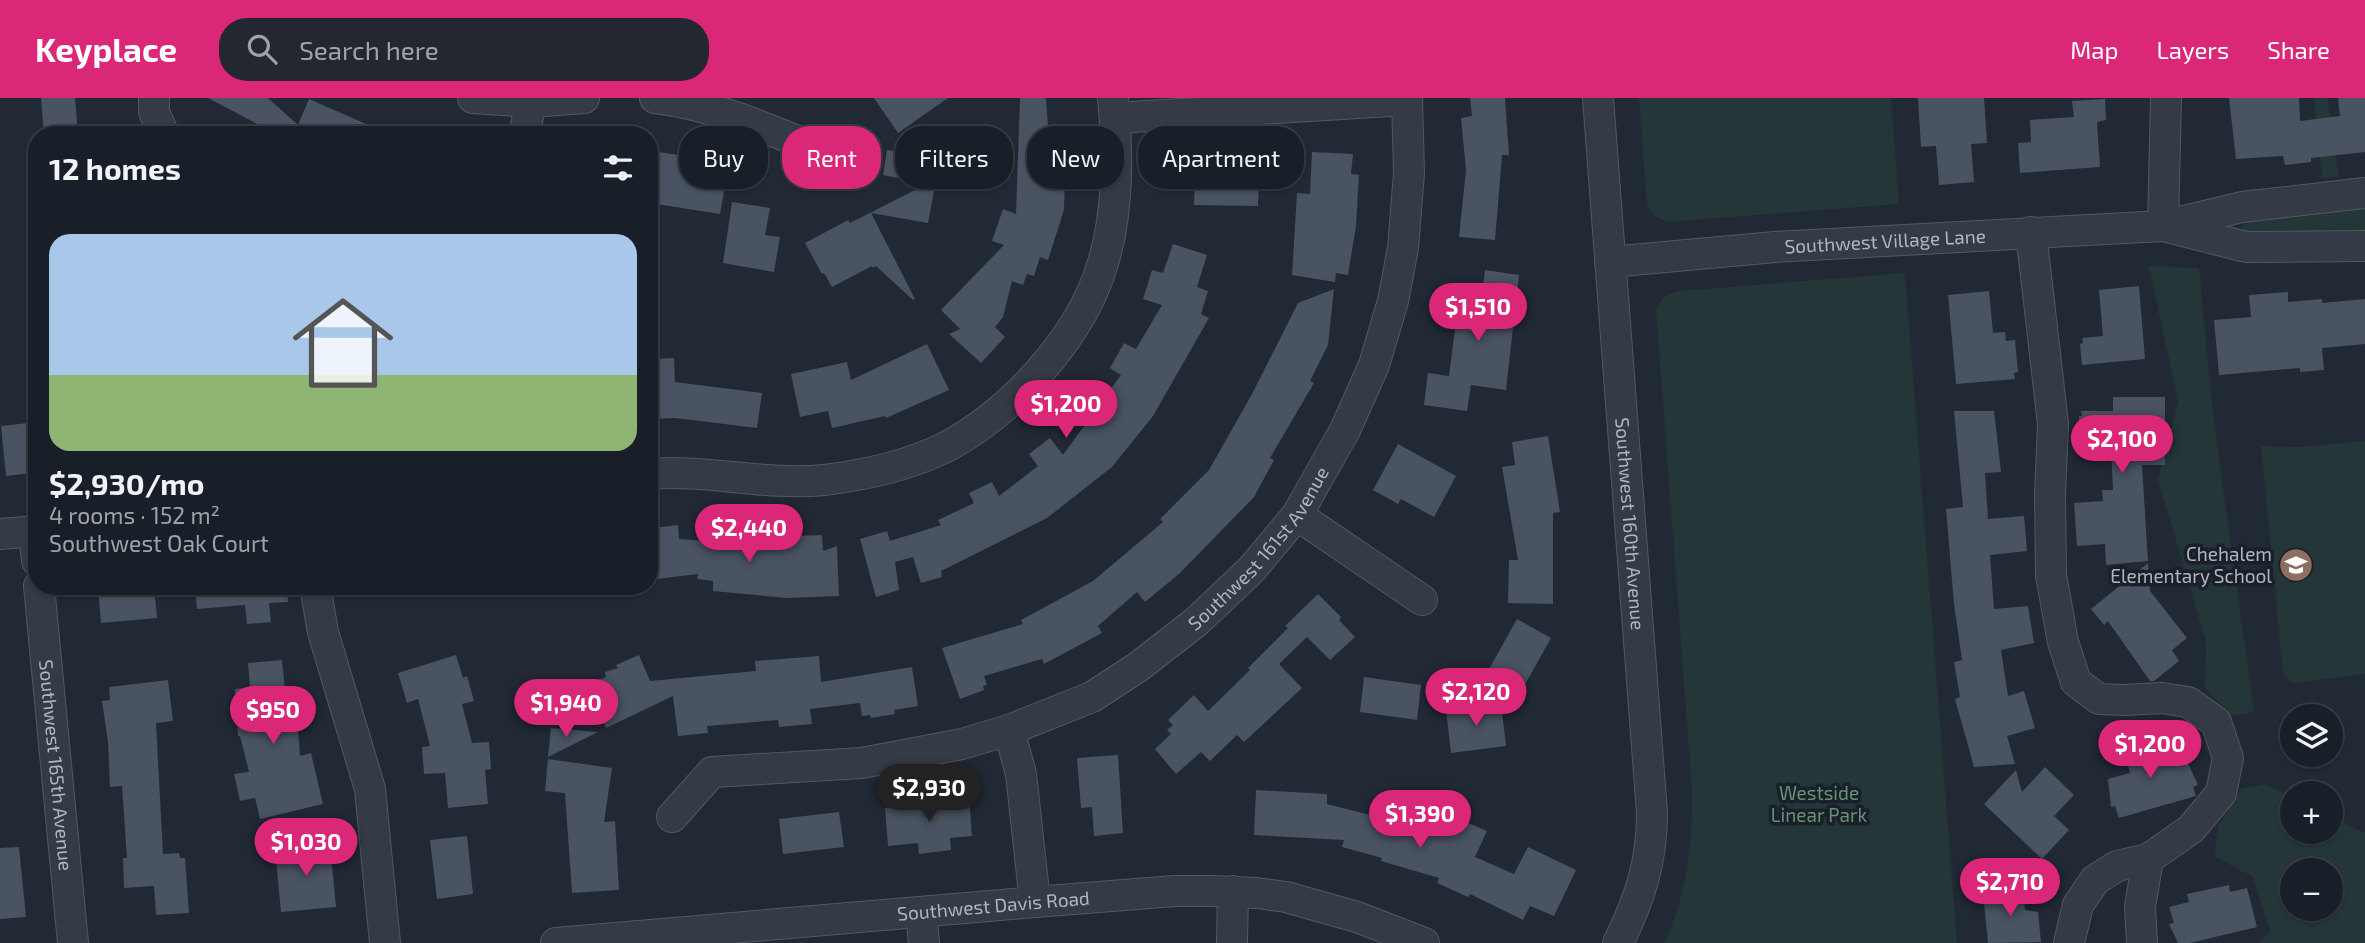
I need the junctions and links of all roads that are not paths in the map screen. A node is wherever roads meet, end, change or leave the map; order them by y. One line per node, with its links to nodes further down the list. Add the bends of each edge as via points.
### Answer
1 (154, 98): 10 (street)
2 (473, 98): 8 (street)
3 (584, 98): 8 (street)
4 (654, 98): 12 (street, via 736,116)
5 (1598, 98): 17 (street, Southwest 160th Avenue)
6 (2166, 98): 14 (street)
7 (1407, 99): 9 (street); 19 (street, Southwest 161st Avenue, via 1408,186 1393,301 1369,376 1345,430)
8 (531, 102): 11 (street)
9 (1114, 108): 18 (street, via 1115,187 1111,229 1098,278 1045,365 981,424 925,456 862,475 787,481)
10 (160, 126)
11 (526, 126)
12 (782, 135)
13 (2365, 193): 14 (street, Southwest Village Lane, via 2242,207)
14 (2163, 226): 15 (street, Southwest Village Lane); 16 (street, Southwest Village Lane, via 2246,247)
15 (2031, 232): 17 (street, Southwest Village Lane); 27 (street, via 2053,424 2051,575 2063,642 2076,682 2099,699 2188,702 2216,722 2228,758 2221,793 2191,829)
16 (2365, 246)
17 (1610, 262): 38 (street, Southwest 160th Avenue, via 1652,813 1650,859)
18 (658, 474)
19 (1297, 515): 24 (street); 25 (street, Southwest 161st Avenue, via 1251,570 1138,667 1092,697)
20 (28, 532): 21 (street)
21 (0, 534)
22 (40, 595): 32 (street, Southwest 165th Avenue)
23 (317, 595): 33 (street, via 323,632 370,789)
24 (1422, 600)
25 (1009, 730): 26 (street, Southwest 161st Avenue, via 862,763 712,772); 29 (street, via 1021,774)
26 (672, 817)
27 (2148, 859): 39 (street, via 2117,866 2095,880 2078,905); 40 (street, via 2140,907)
28 (1233, 891): 29 (street, Southwest Davis Road); 36 (street); 37 (street, Southwest Davis Road, via 1323,907)
29 (1035, 902): 30 (street, Southwest Davis Road)
30 (921, 912): 31 (street, Southwest Davis Road); 35 (street)
31 (590, 942): 34 (street, Southwest Davis Road)
32 (74, 943)
33 (385, 943)
34 (556, 943)
35 (924, 943)
36 (1231, 943)
37 (1424, 943)
38 (1618, 943)
39 (2069, 943)
40 (2142, 943)

